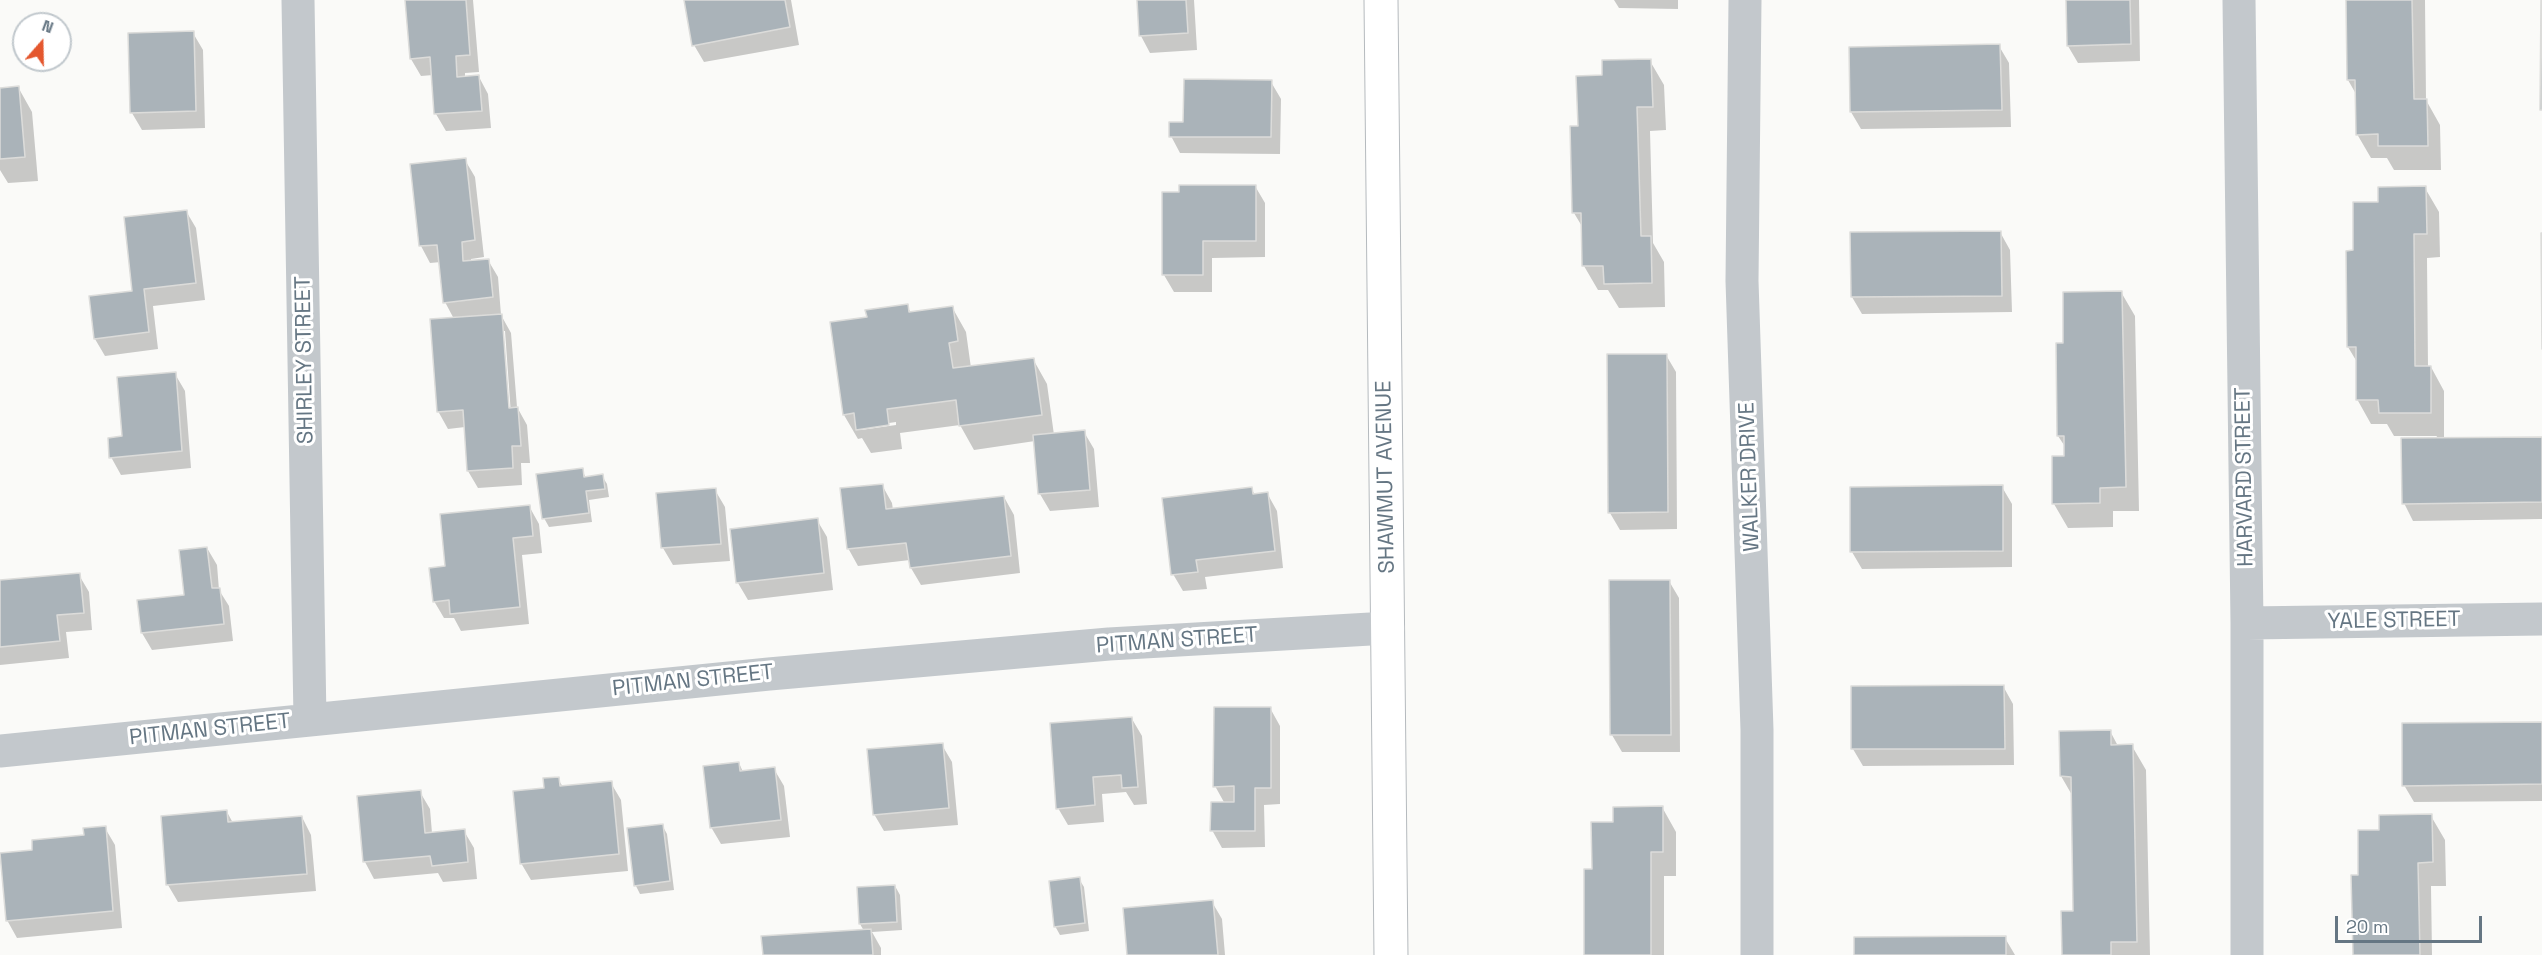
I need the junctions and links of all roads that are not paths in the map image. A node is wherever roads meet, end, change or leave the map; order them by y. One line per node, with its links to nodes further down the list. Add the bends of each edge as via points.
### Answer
1 (298, 0): 8 (street, SHIRLEY STREET)
2 (1381, 0): 7 (main road, SHAWMUT AVENUE)
3 (1745, 0): 11 (street, WALKER DRIVE, via 1742,281 1755,662)
4 (2239, 0): 6 (street, HARVARD STREET)
5 (2542, 619): 6 (street, YALE STREET)
6 (2247, 623): 12 (street, HARVARD STREET)
7 (1388, 628): 8 (street, PITMAN STREET, via 1109,644); 10 (main road, SHAWMUT AVENUE)
8 (310, 720): 9 (street, PITMAN STREET)
9 (0, 751)
10 (1391, 955)
11 (1757, 955)
12 (2247, 955)

